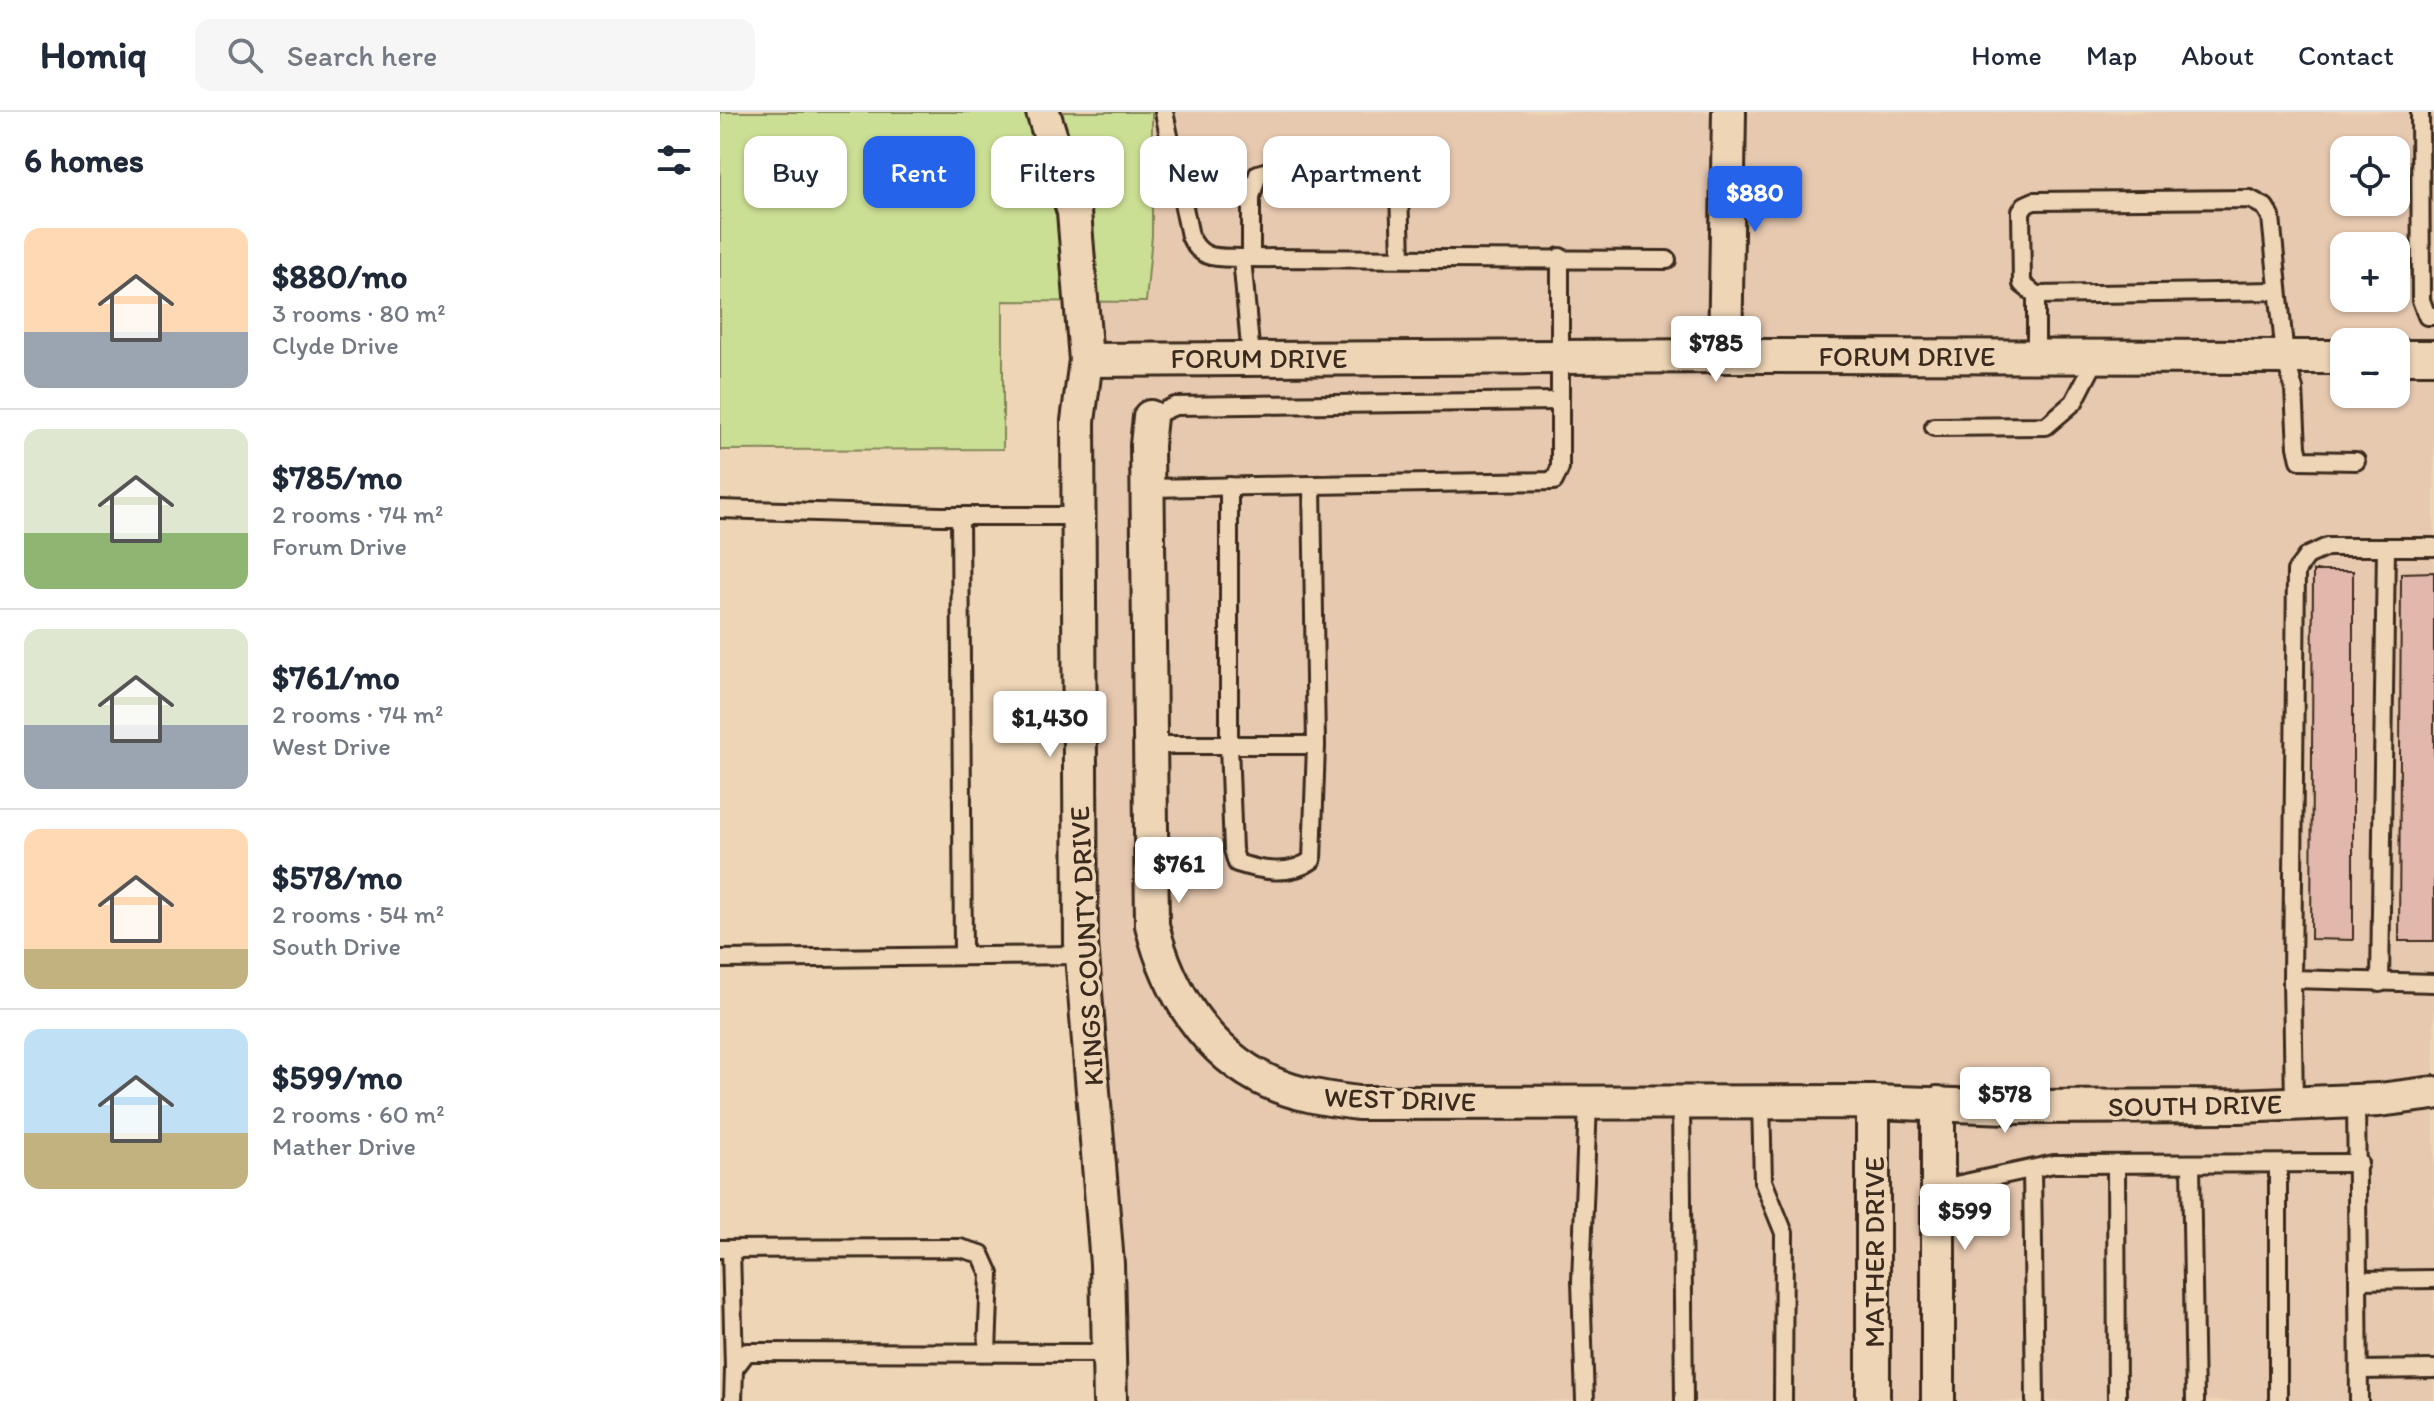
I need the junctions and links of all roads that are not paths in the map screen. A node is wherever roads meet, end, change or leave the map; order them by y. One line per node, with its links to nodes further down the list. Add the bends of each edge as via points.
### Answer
1 (1043, 112): 21 (street, KINGS COUNTY DRIVE, via 1074,212)
2 (1164, 112): 6 (lane, via 1196,250)
3 (1729, 112): 12 (street)
4 (2420, 112): 11 (lane, via 2421,300 2427,316)
5 (1560, 257): 7 (lane); 8 (lane); 14 (lane)
6 (1246, 258): 7 (lane); 7 (lane, via 1258,174 1288,165 1392,174 1399,190); 20 (lane)
7 (1401, 258)
8 (1667, 260)
9 (2277, 291): 10 (lane); 10 (lane, via 2271,217 2250,199 2034,201 2021,211 2022,284); 16 (lane)
10 (2036, 295): 13 (lane)
11 (2434, 316)
12 (1725, 356): 13 (street, FORUM DRIVE); 14 (street, FORUM DRIVE)
13 (2036, 356): 15 (street, FORUM DRIVE)
14 (1559, 357): 20 (street, FORUM DRIVE); 22 (lane)
15 (2097, 357): 16 (street, FORUM DRIVE); 24 (lane, via 2074,402 2046,426)
16 (2285, 357): 17 (street, FORUM DRIVE); 25 (lane, via 2294,389 2300,460)
17 (2330, 357)
18 (2410, 357): 19 (street)
19 (2434, 357)
20 (1251, 358): 21 (street, FORUM DRIVE)
21 (1086, 360): 31 (street, KINGS COUNTY DRIVE, via 1078,421)
22 (1559, 401): 23 (lane, via 1175,406); 26 (lane, via 1560,468 1554,481)
23 (1150, 417): 28 (street, WEST DRIVE)
24 (1934, 427)
25 (2356, 461)
26 (1312, 485): 27 (lane); 36 (lane)
27 (1229, 486): 28 (lane); 35 (lane)
28 (1148, 488): 34 (street, WEST DRIVE)
29 (720, 509): 30 (lane)
30 (960, 516): 31 (lane); 38 (lane)
31 (1078, 516): 37 (street, KINGS COUNTY DRIVE)
32 (2386, 547): 33 (lane); 40 (lane, via 2316,549 2296,571); 41 (lane)
33 (2434, 547)
34 (1150, 745): 35 (lane); 47 (street, WEST DRIVE, via 1152,925 1175,989 1220,1048 1270,1082 1312,1097 1358,1103)
35 (1229, 745): 36 (lane); 36 (lane, via 1233,850 1237,863 1260,870 1299,870 1312,860)
36 (1316, 745)
37 (1082, 955): 38 (lane); 61 (street, KINGS COUNTY DRIVE, via 1107,1264)
38 (963, 956): 39 (lane)
39 (720, 959)
40 (2292, 979): 41 (lane); 50 (lane)
41 (2380, 983): 42 (lane)
42 (2434, 983)
43 (2434, 1093): 44 (street, SOUTH DRIVE)
44 (2356, 1101): 50 (street, SOUTH DRIVE); 51 (lane)
45 (1761, 1102): 46 (street, SOUTH DRIVE); 48 (street, SOUTH DRIVE); 69 (lane, via 1763,1181 1784,1233)
46 (1873, 1102): 49 (street, SOUTH DRIVE); 70 (street, MATHER DRIVE)
47 (1580, 1103): 48 (street, SOUTH DRIVE); 67 (lane)
48 (1681, 1103): 68 (lane)
49 (1938, 1103): 50 (street, SOUTH DRIVE); 56 (street)
50 (2294, 1104)
51 (2359, 1163): 53 (lane); 59 (lane)
52 (2191, 1164): 53 (lane); 54 (lane); 74 (lane)
53 (2278, 1164): 75 (lane)
54 (2116, 1165): 55 (lane); 73 (lane)
55 (2032, 1169): 56 (lane); 72 (lane)
56 (1937, 1189): 71 (street)
57 (725, 1249): 60 (lane, via 960,1248 981,1254 990,1274); 62 (lane)
58 (2434, 1279): 59 (lane)
59 (2358, 1280): 64 (lane)
60 (987, 1352): 61 (lane); 62 (lane, via 747,1352)
61 (1109, 1353): 66 (street, KINGS COUNTY DRIVE)
62 (734, 1369): 65 (lane)
63 (2434, 1369): 64 (lane)
64 (2359, 1370): 76 (lane)
65 (733, 1401)
66 (1110, 1401)
67 (1585, 1401)
68 (1684, 1401)
69 (1783, 1401)
70 (1873, 1401)
71 (1938, 1401)
72 (2035, 1401)
73 (2117, 1401)
74 (2195, 1401)
75 (2278, 1401)
76 (2359, 1401)

